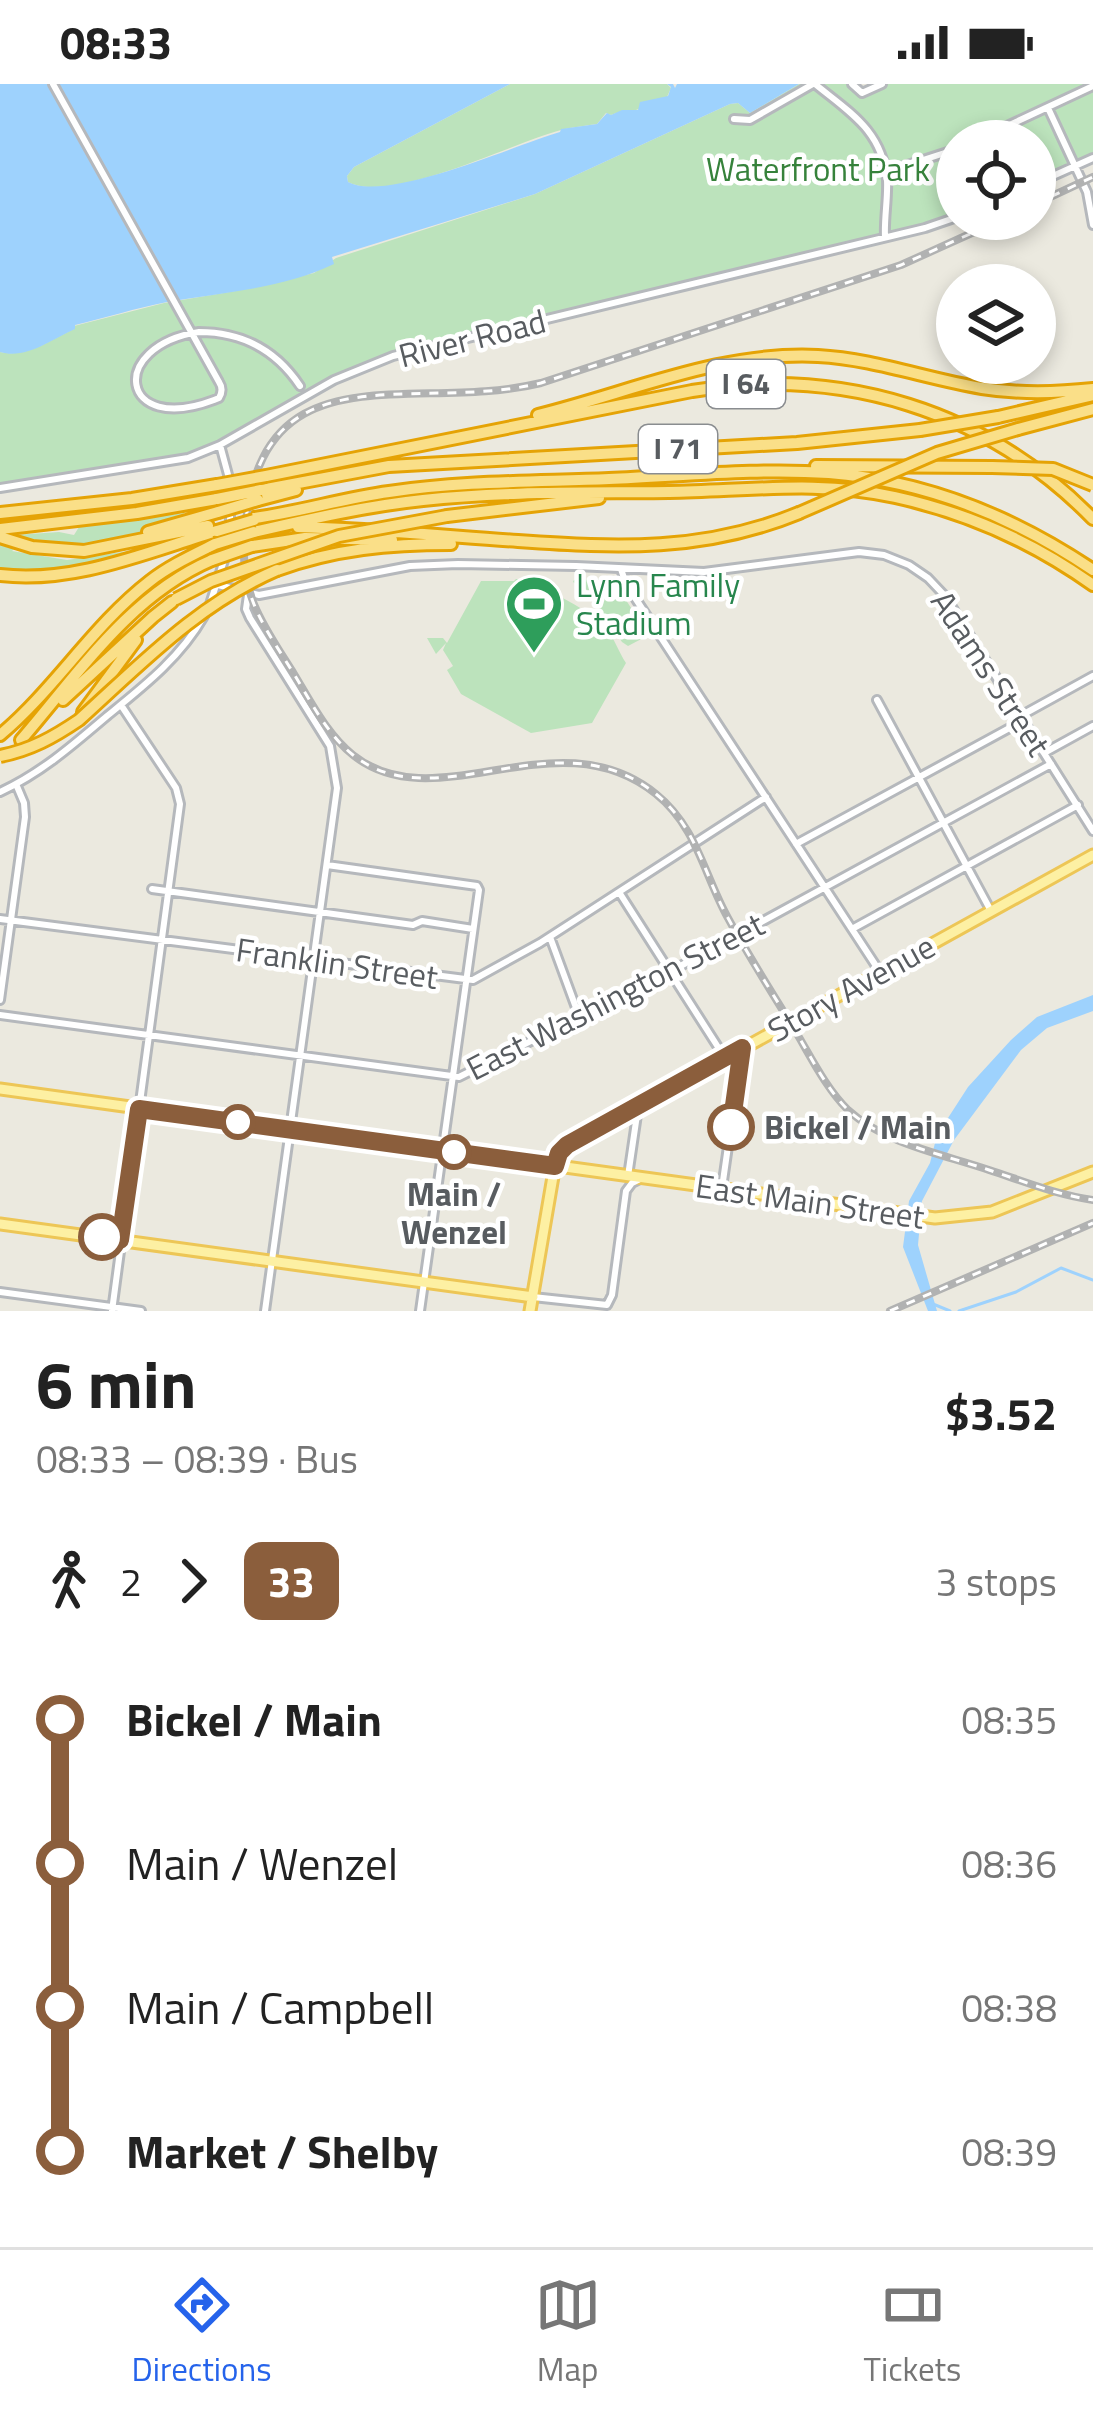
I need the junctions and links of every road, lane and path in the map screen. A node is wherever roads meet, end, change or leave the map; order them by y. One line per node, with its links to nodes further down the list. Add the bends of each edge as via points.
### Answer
1 (53, 84): 18 (street, via 175,302 186,322 197,342 208,362 220,384 222,390 181,408 141,397 134,378 148,355 170,340 183,335 191,333 195,333 199,332 262,347)
2 (814, 84): 7 (street, via 750,120); 12 (street, via 874,138)
3 (853, 84): 4 (street, via 862,93)
4 (882, 84)
5 (1093, 86): 6 (street)
6 (1048, 108): 8 (street); 11 (street)
7 (734, 118)
8 (1021, 120)
9 (936, 156): 12 (street)
10 (1093, 158): 11 (street)
11 (1076, 165): 13 (street); 14 (street)
12 (885, 172): 17 (street)
13 (1056, 174)
14 (1090, 195): 16 (street)
15 (936, 223): 17 (street, River Road)
16 (1093, 225)
17 (885, 237): 21 (street, River Road, via 393,356)
18 (301, 386)
19 (1093, 392): 22 (highway, via 1005,391 844,358 765,357); 28 (highway, I 71, bridge, via 920,430 435,463 260,495)
20 (1093, 409): 34 (highway, bridge, via 937,453 741,533 638,547)
21 (220, 445): 25 (street, River Road, via 172,462); 38 (street, via 231,506)
22 (368, 454): 28 (highway, I 64, bridge, via 266,476); 29 (highway, I 64, via 712,388 816,385 898,400 975,430 1044,474)
23 (697, 476): 24 (highway, bridge, via 781,466 992,466 1053,469); 31 (highway, via 417,488); 36 (highway, via 826,473 921,489 1011,522)
24 (1093, 485)
25 (0, 488)
26 (669, 492): 30 (highway, I 64, via 429,499); 39 (highway, I 64, via 794,488 897,497 971,520); 41 (highway, bridge, via 360,531)
27 (0, 514): 28 (highway, I 64, via 132,499)
28 (217, 516): 31 (highway, I 64, bridge); 31 (highway, bridge); 32 (highway, via 137,513); 32 (highway, via 78,547 32,547); 37 (highway, via 66,575); 48 (highway, I 64)
29 (1093, 519)
30 (282, 526): 31 (highway, I 64); 34 (highway)
31 (256, 527): 33 (highway, via 292,539); 49 (highway, bridge, via 132,614)
32 (0, 533)
33 (454, 544): 34 (highway); 47 (highway, bridge, via 362,548 278,570 186,622)
34 (553, 544)
35 (621, 569): 40 (street, Adams Street, via 425,565); 45 (street, Adams Street, via 704,572 851,552 897,559 945,596); 56 (street)
36 (1093, 570)
37 (0, 574)
38 (218, 585): 40 (street, Adams Street); 44 (street, via 184,647)
39 (1093, 589)
40 (248, 595): 62 (street, via 250,618 332,751 338,799)
41 (174, 601): 47 (highway, bridge); 49 (highway)
42 (1093, 676): 45 (street)
43 (877, 700): 53 (street)
44 (121, 705): 54 (street); 66 (street, via 179,794)
45 (1022, 718): 50 (street, Adams Street); 53 (street)
46 (1093, 726): 50 (street)
47 (63, 730): 51 (highway, bridge)
48 (0, 735)
49 (21, 740): 51 (highway)
50 (1044, 753): 52 (street, Adams Street)
51 (0, 759)
52 (1051, 764): 57 (street, Adams Street); 58 (street, East Washington Street)
53 (917, 778): 58 (street); 60 (street)
54 (16, 784): 55 (street); 71 (street, via 25,817)
55 (0, 792)
56 (766, 797): 60 (street); 67 (street, Franklin Street)
57 (1078, 806): 59 (street, Adams Street); 63 (street)
58 (942, 823): 63 (street); 64 (street, East Washington Street)
59 (1093, 831)
60 (796, 844): 64 (street)
61 (1093, 854): 68 (main road, Story Avenue)
62 (327, 866): 69 (street); 72 (street, via 478,888)
63 (966, 866): 68 (street); 73 (street)
64 (824, 887): 73 (street); 77 (street, East Washington Street)
65 (152, 889): 66 (street)
66 (169, 892): 69 (street); 75 (street)
67 (619, 892): 74 (street, Franklin Street); 77 (street)
68 (991, 911): 78 (main road, Story Avenue)
69 (321, 913): 72 (street); 76 (street)
70 (0, 919): 71 (street, Franklin Street)
71 (10, 920): 75 (street, Franklin Street); 80 (street)
72 (473, 928): 79 (street)
73 (851, 929): 78 (street)
74 (550, 936): 79 (street, Franklin Street); 82 (street)
75 (163, 940): 76 (street, Franklin Street); 83 (street)
76 (314, 960): 79 (street, Franklin Street); 85 (street)
77 (670, 971): 82 (street, East Washington Street); 86 (street)
78 (880, 972): 84 (main road, Story Avenue)
79 (466, 980): 87 (street)
80 (0, 1000)
81 (0, 1015): 83 (street, East Washington Street)
82 (581, 1020): 87 (street, East Washington Street)
83 (149, 1036): 85 (street, East Washington Street); 90 (street)
84 (742, 1048): 86 (main road, Story Avenue); 98 (street)
85 (301, 1057): 87 (street, East Washington Street); 91 (street)
86 (725, 1058): 89 (main road, Story Avenue)
87 (452, 1077): 92 (street)
88 (0, 1089): 90 (main road)
89 (638, 1106): 93 (main road, Story Avenue, via 567,1145); 96 (street)
90 (139, 1109): 91 (main road); 101 (street)
91 (291, 1130): 92 (main road); 102 (street)
92 (448, 1151): 93 (main road); 103 (street)
93 (555, 1166): 95 (main road, East Main Street); 105 (main road)
94 (1093, 1172): 98 (main road, East Main Street, via 962,1217)
95 (606, 1173): 96 (main road, East Main Street); 99 (street)
96 (628, 1176): 97 (main road, East Main Street)
97 (642, 1178): 98 (main road, East Main Street); 99 (street)
98 (722, 1188)
99 (626, 1191): 105 (street, via 608,1304)
100 (0, 1224): 101 (main road)
101 (120, 1240): 102 (main road); 106 (street)
102 (272, 1262): 103 (main road); 108 (street)
103 (424, 1282): 105 (main road); 109 (street)
104 (0, 1292): 106 (street)
105 (533, 1297): 110 (main road)
106 (112, 1309): 107 (street)
107 (141, 1311)
108 (265, 1311)
109 (420, 1311)
110 (530, 1311)

